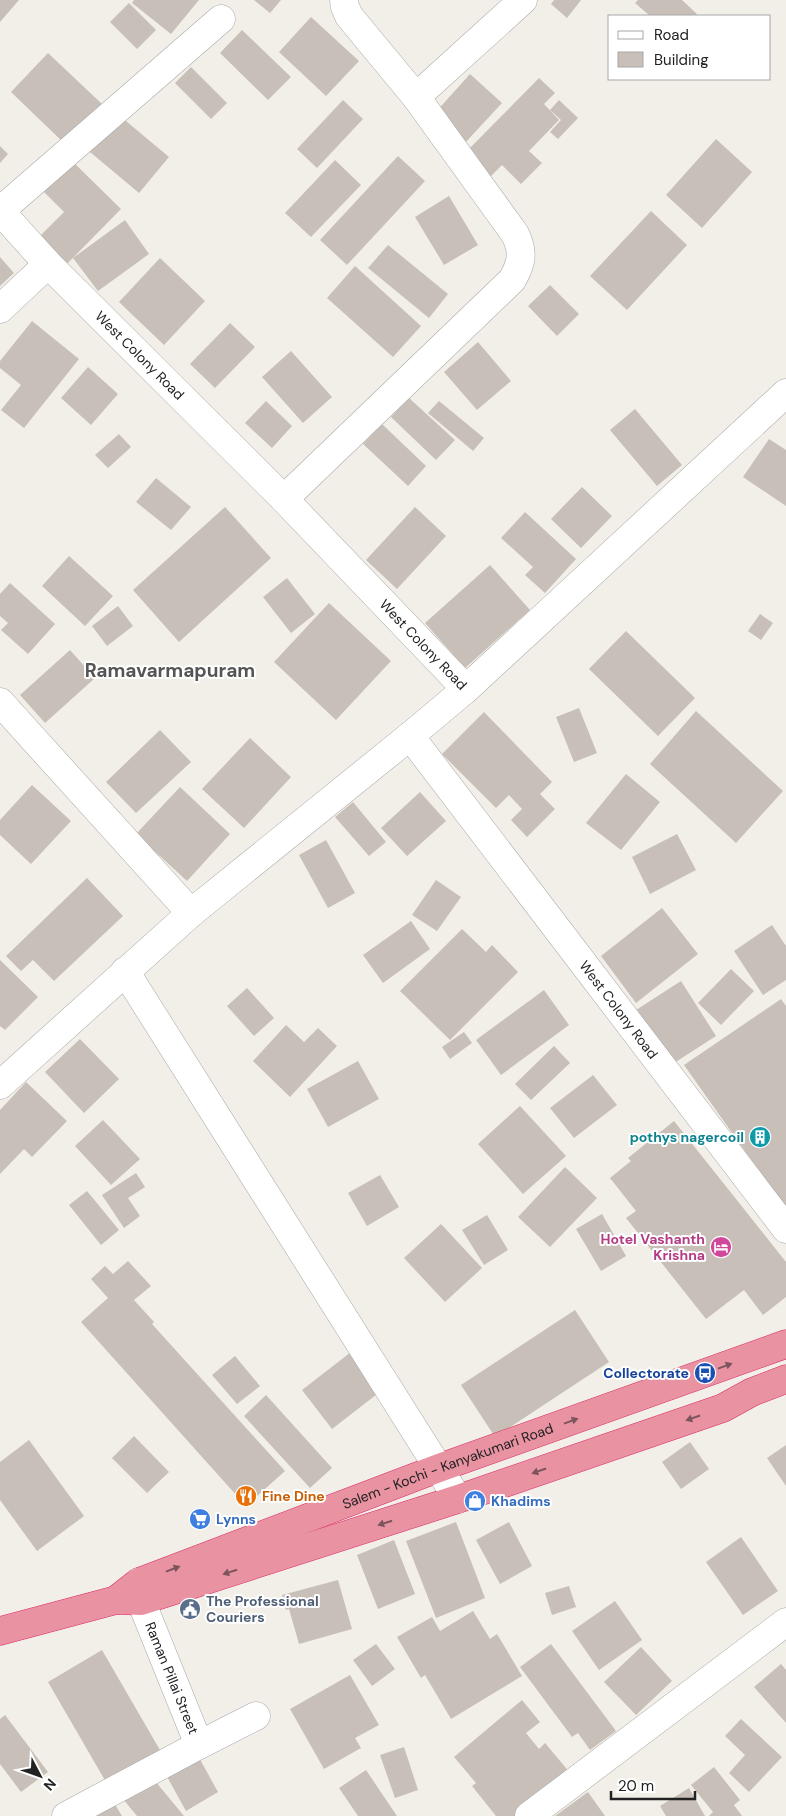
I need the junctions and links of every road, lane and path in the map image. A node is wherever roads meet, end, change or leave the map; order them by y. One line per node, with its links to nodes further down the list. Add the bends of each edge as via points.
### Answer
1 (344, 0): 4 (street, via 349,16)
2 (523, 0): 4 (street)
3 (221, 19): 5 (street)
4 (416, 96): 9 (street, via 515,234 520,245 519,268 512,280)
5 (0, 211): 6 (street, West Colony Road)
6 (48, 264): 7 (street); 9 (street, West Colony Road)
7 (0, 309)
8 (786, 393): 10 (street)
9 (284, 499): 10 (street, West Colony Road)
10 (466, 689): 12 (street, West Colony Road)
11 (0, 702): 13 (street)
12 (410, 736): 13 (street); 16 (street, West Colony Road)
13 (191, 913): 14 (street)
14 (125, 971): 15 (street); 19 (street)
15 (0, 1085)
16 (786, 1229)
17 (786, 1344): 19 (highway, Salem - Kochi - Kanyakumari Road, one-way to 17)
18 (786, 1379): 20 (highway, Salem - Kochi - Kanyakumari Road, one-way to 20, via 723,1408)
19 (439, 1468): 20 (street); 21 (highway, Salem - Kochi - Kanyakumari Road, one-way to 19)
20 (458, 1499): 21 (highway, Salem - Kochi - Kanyakumari Road, one-way to 21)
21 (132, 1594): 23 (highway, Salem - Kochi - Kanyakumari Road); 25 (street, Raman Pillai Street)
22 (786, 1622): 27 (street)
23 (0, 1631)
24 (256, 1716): 25 (street)
25 (199, 1744): 26 (street, Raman Pillai Street)
26 (66, 1816)
27 (529, 1816)

